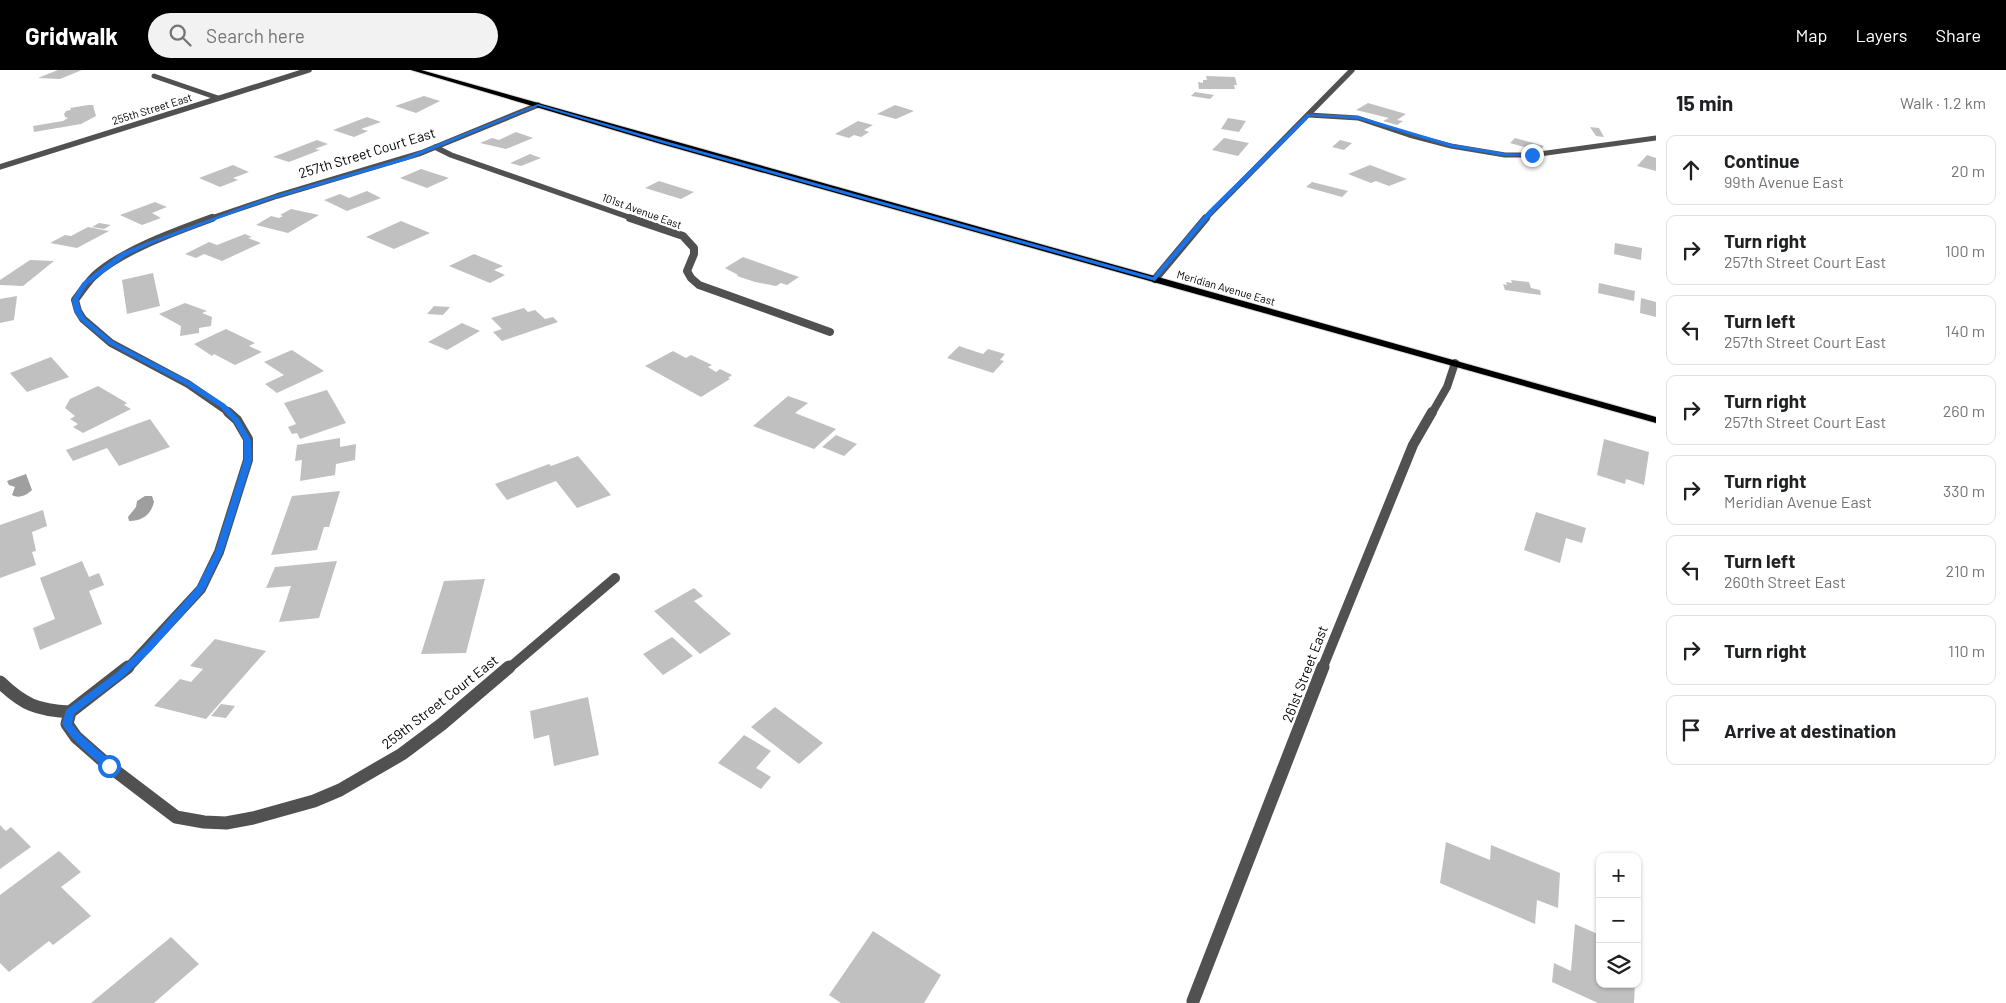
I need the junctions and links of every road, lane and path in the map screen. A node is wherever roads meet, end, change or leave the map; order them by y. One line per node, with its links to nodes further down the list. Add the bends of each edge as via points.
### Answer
1 (310, 70): 5 (street, 255th Street East)
2 (414, 70): 6 (main road, Meridian Avenue East)
3 (1352, 70): 7 (street)
4 (154, 76): 5 (lane)
5 (218, 98): 10 (street, 255th Street East)
6 (538, 105): 9 (street, 257th Street Court East); 11 (main road, Meridian Avenue East)
7 (1309, 114): 8 (lane, via 1358,118 1451,146 1505,155 1532,155); 11 (street, via 1210,213)
8 (1656, 138)
9 (435, 147): 12 (street, 101st Avenue East, via 683,236 694,248 687,271 694,282); 17 (street, 257th Street Court East, via 405,159 268,199 150,243 115,260 78,293 75,300 78,311 94,330 188,384 237,420 248,440 248,460 219,552 201,589 119,676)
10 (0, 166)
11 (1155, 280): 13 (main road, Meridian Avenue East)
12 (830, 332)
13 (1455, 363): 14 (main road, Meridian Avenue East); 18 (street, 261st Street East, via 1447,387 1406,463 1348,603)
14 (1656, 420)
15 (615, 578): 17 (street, 259th Street Court East, via 402,754 340,790 314,801 253,818 226,823 176,817 76,737 67,724)
16 (0, 682): 17 (street, via 22,703 43,710)
17 (70, 712)
18 (1193, 1001)

